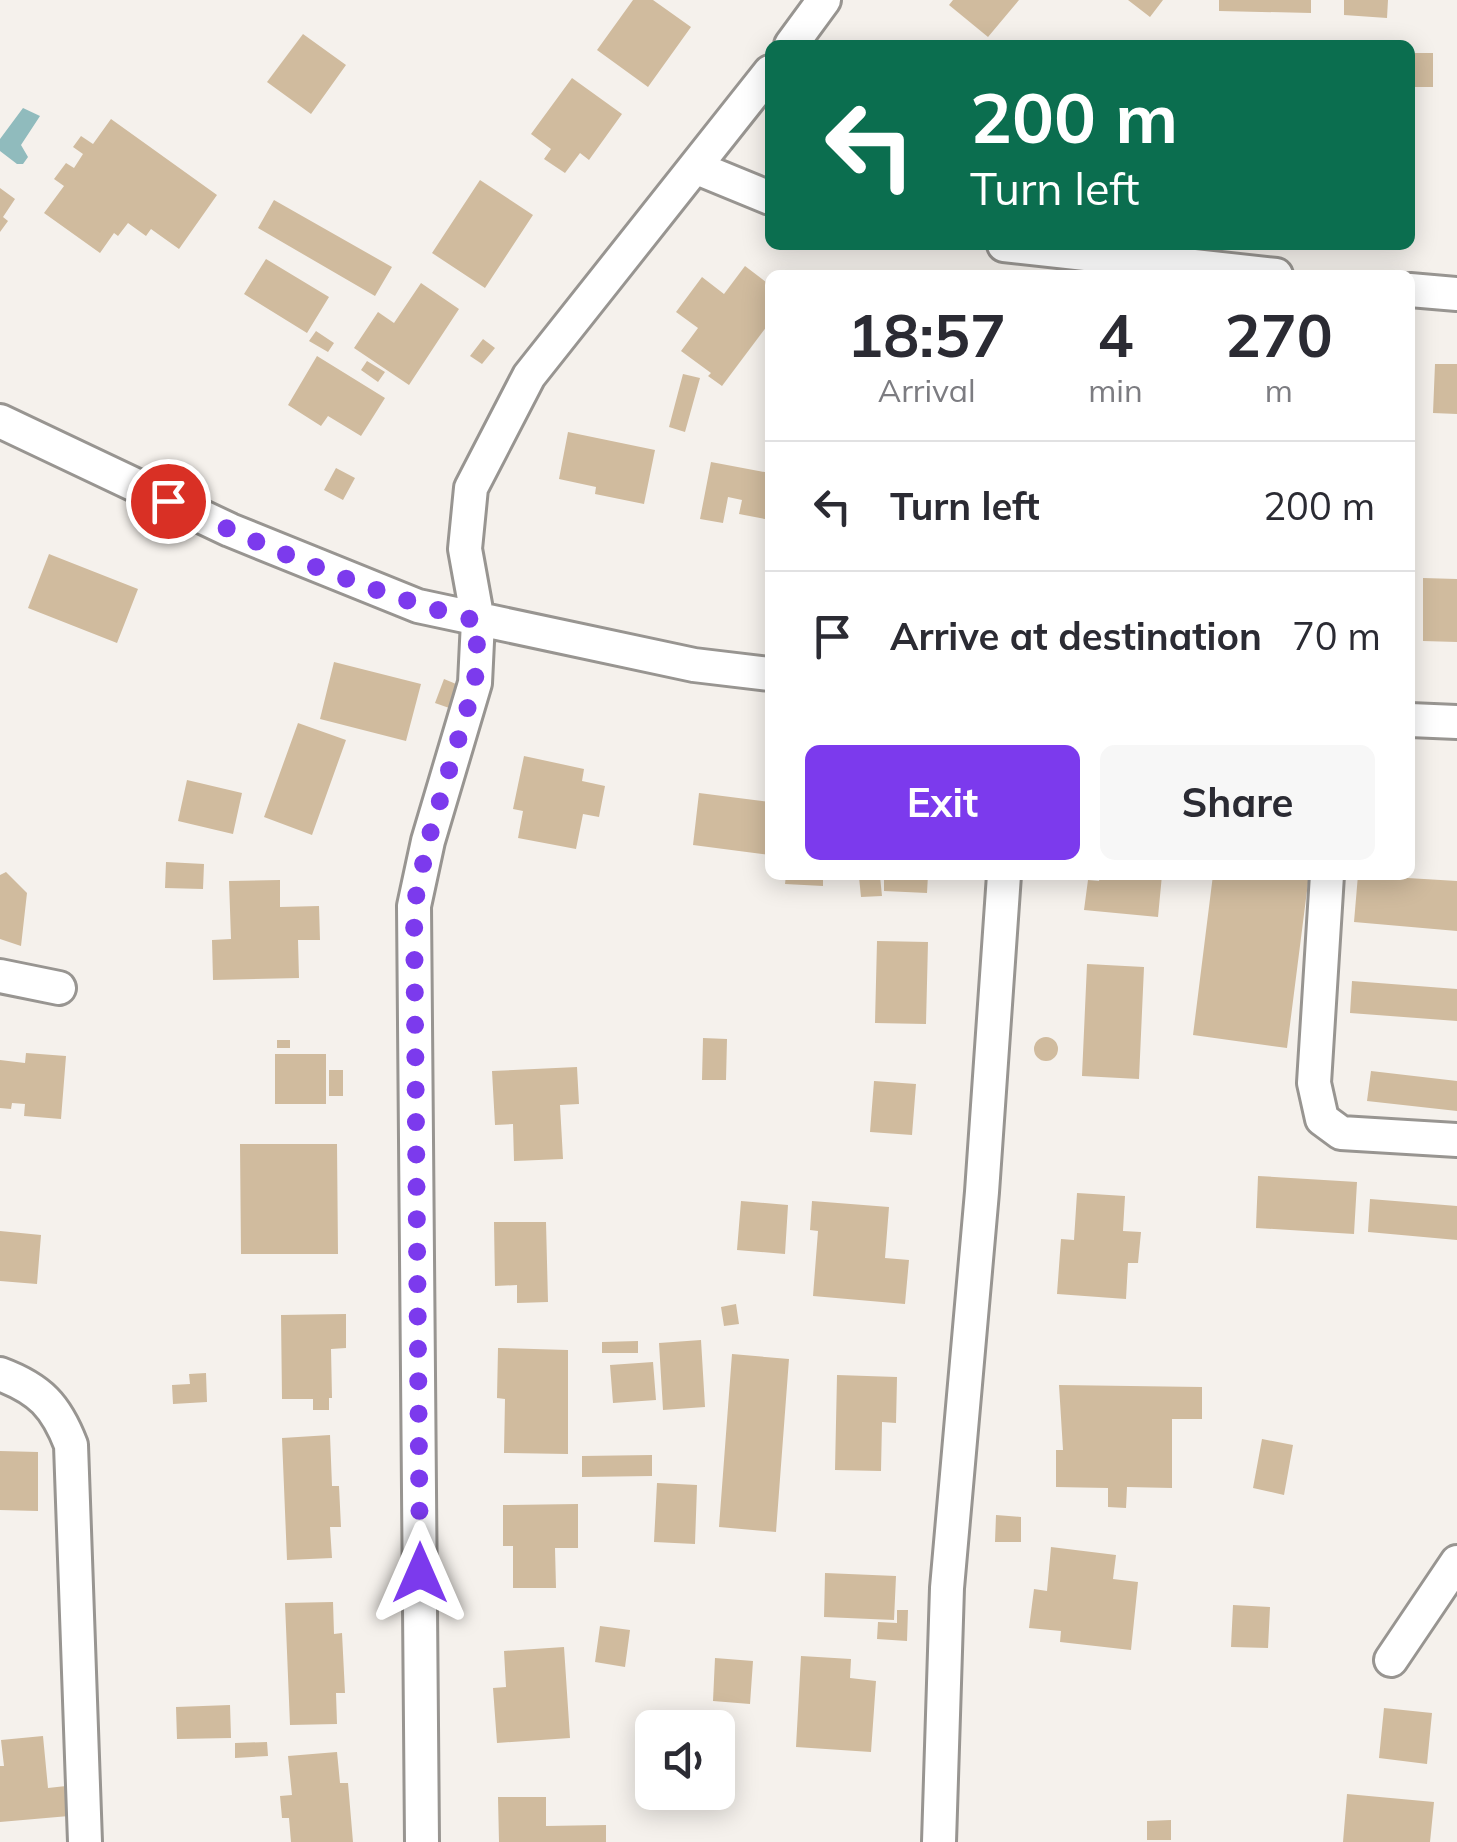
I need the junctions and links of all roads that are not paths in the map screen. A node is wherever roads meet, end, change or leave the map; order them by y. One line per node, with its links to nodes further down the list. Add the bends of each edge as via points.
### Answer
1 (824, 0): 2 (street)
2 (795, 40)
3 (765, 78): 4 (street)
4 (696, 168): 5 (street); 11 (street, via 529,376 470,488 465,548)
5 (765, 196)
6 (1049, 250): 7 (street)
7 (1231, 270)
8 (1415, 290): 9 (street)
9 (1457, 294)
10 (0, 420): 11 (street, via 230,530 418,606)
11 (478, 621): 12 (street); 24 (street, via 475,683 414,906)
12 (765, 673)
13 (1415, 720): 14 (street)
14 (1457, 722)
15 (1004, 880): 25 (street, via 947,1588)
16 (1327, 880): 19 (street, via 1314,1083 1322,1119 1342,1134)
17 (0, 976): 18 (street)
18 (59, 988)
19 (1457, 1140)
20 (0, 1374): 23 (street, via 22,1382 59,1415 72,1446)
21 (1457, 1562): 22 (street)
22 (1392, 1660)
23 (85, 1842)
24 (422, 1842)
25 (939, 1842)

